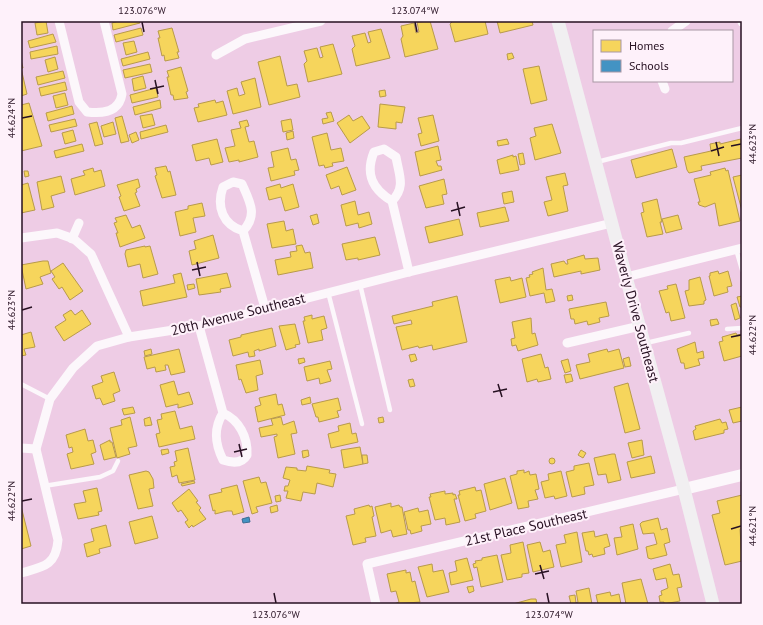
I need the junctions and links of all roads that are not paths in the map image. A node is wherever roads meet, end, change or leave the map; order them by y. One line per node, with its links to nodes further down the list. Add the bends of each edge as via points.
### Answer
1 (59, 21): 2 (street, via 79,102 87,112 100,113 115,109 121,101 122,94)
2 (104, 21)
3 (321, 21): 7 (street, via 245,40)
4 (558, 21): 9 (main road, Waverly Drive Southeast)
5 (686, 21): 6 (street)
6 (673, 30)
7 (216, 55)
8 (742, 128): 9 (lane)
9 (596, 162): 12 (main road, Waverly Drive Southeast)
10 (392, 201): 10 (street, via 374,186 369,164 374,152 384,149 396,157 400,193); 18 (street)
11 (79, 223): 15 (street)
12 (612, 223): 18 (street, 20th Avenue Southeast); 19 (main road, Waverly Drive Southeast)
13 (243, 231): 13 (street, via 232,228 223,216 219,197 223,187 232,182 242,184 253,215 250,224); 22 (street)
14 (21, 238): 15 (street, via 57,233)
15 (72, 238): 28 (street, via 91,254)
16 (739, 249): 17 (lane); 19 (street)
17 (742, 270)
18 (409, 272): 20 (street, 20th Avenue Southeast)
19 (626, 277): 24 (main road, Waverly Drive Southeast)
20 (360, 284): 21 (street, 20th Avenue Southeast); 33 (lane)
21 (328, 292): 22 (street, 20th Avenue Southeast); 35 (lane)
22 (265, 308): 23 (street, 20th Avenue Southeast)
23 (199, 326): 28 (street, 20th Avenue Southeast); 34 (street)
24 (640, 326): 29 (street); 30 (main road, Waverly Drive Southeast)
25 (742, 328): 26 (lane)
26 (727, 330)
27 (689, 333): 30 (lane)
28 (129, 337): 32 (street, 20th Avenue Southeast, via 97,346 72,368)
29 (567, 343)
30 (644, 344): 41 (main road, Waverly Drive Southeast)
31 (21, 384): 32 (lane)
32 (50, 399): 37 (street, 20th Avenue Southeast)
33 (390, 410)
34 (223, 413): 34 (street, via 215,429 221,455 223,460 238,462 247,455 241,428 233,418)
35 (362, 424)
36 (21, 448): 37 (street)
37 (36, 449): 40 (street, 20th Avenue Southeast)
38 (118, 461): 40 (lane, via 113,471 100,477)
39 (742, 475): 41 (street)
40 (44, 486): 42 (street, 20th Avenue Southeast, via 58,540 55,555 50,563)
41 (684, 489): 43 (street, 21st Place Southeast, via 367,564); 44 (main road, Waverly Drive Southeast)
42 (21, 573)
43 (376, 604)
44 (713, 604)

